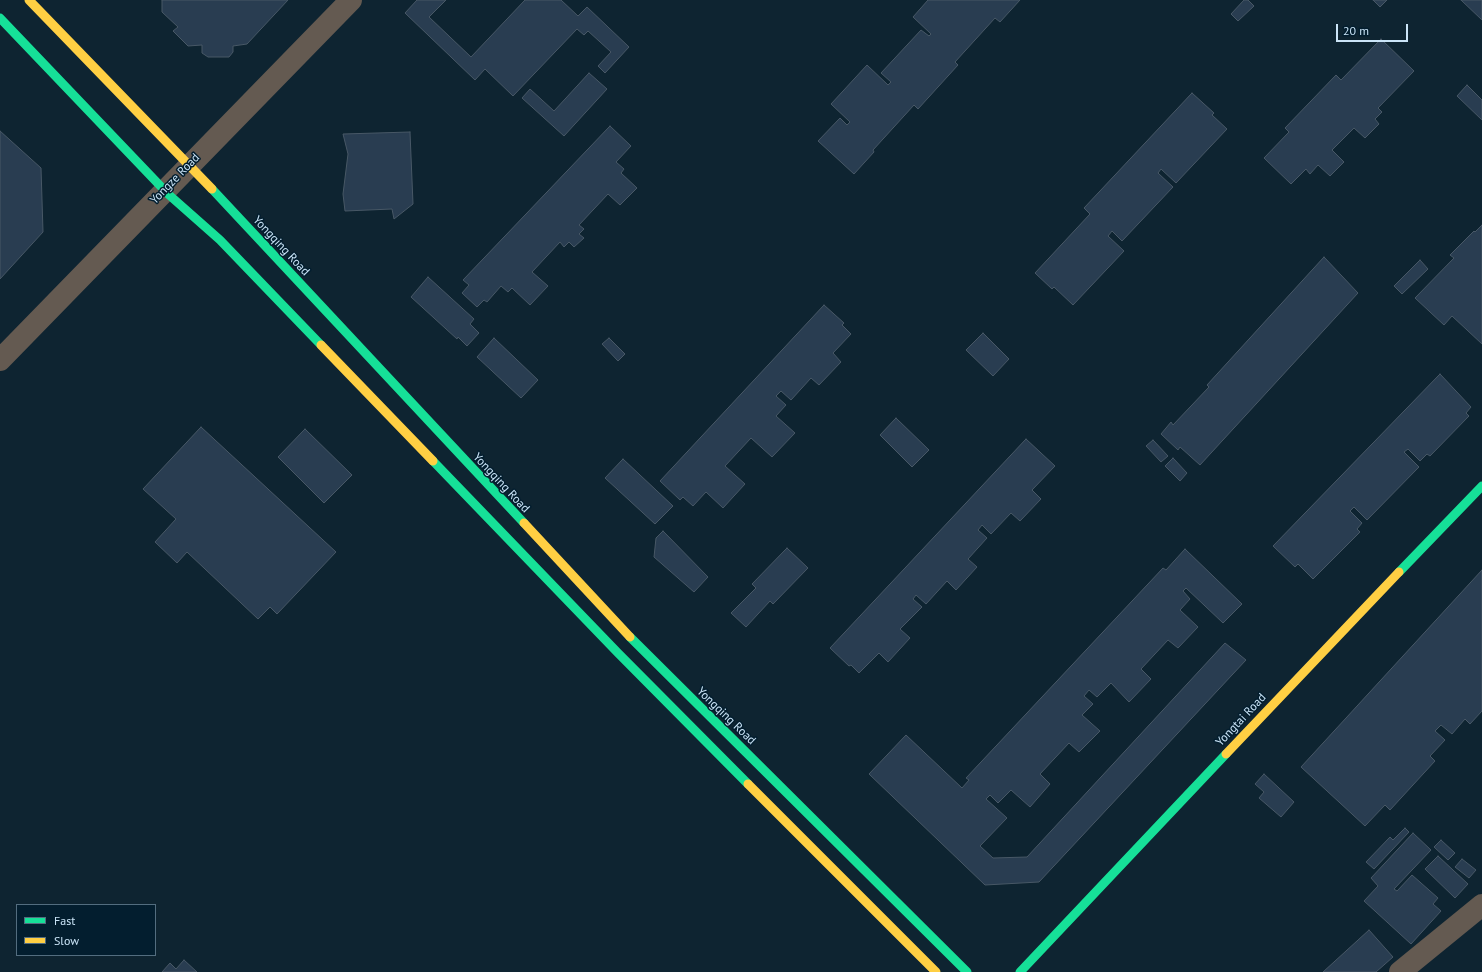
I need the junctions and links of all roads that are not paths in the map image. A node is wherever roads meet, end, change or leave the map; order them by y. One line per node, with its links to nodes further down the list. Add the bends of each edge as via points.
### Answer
1 (29, 0): 4 (street, Yongqing Road)
2 (351, 0): 4 (street, Yongze Road)
3 (0, 18): 5 (street)
4 (190, 164): 5 (street, Yongze Road); 10 (street, Yongqing Road, via 634,642)
5 (164, 190): 6 (street, Yongze Road); 9 (street, via 220,240 618,653)
6 (0, 360)
7 (1482, 486): 11 (street, Yongtai Road, via 1291,684)
8 (1482, 905): 12 (street)
9 (936, 972)
10 (967, 972)
11 (1020, 972)
12 (1400, 972)

